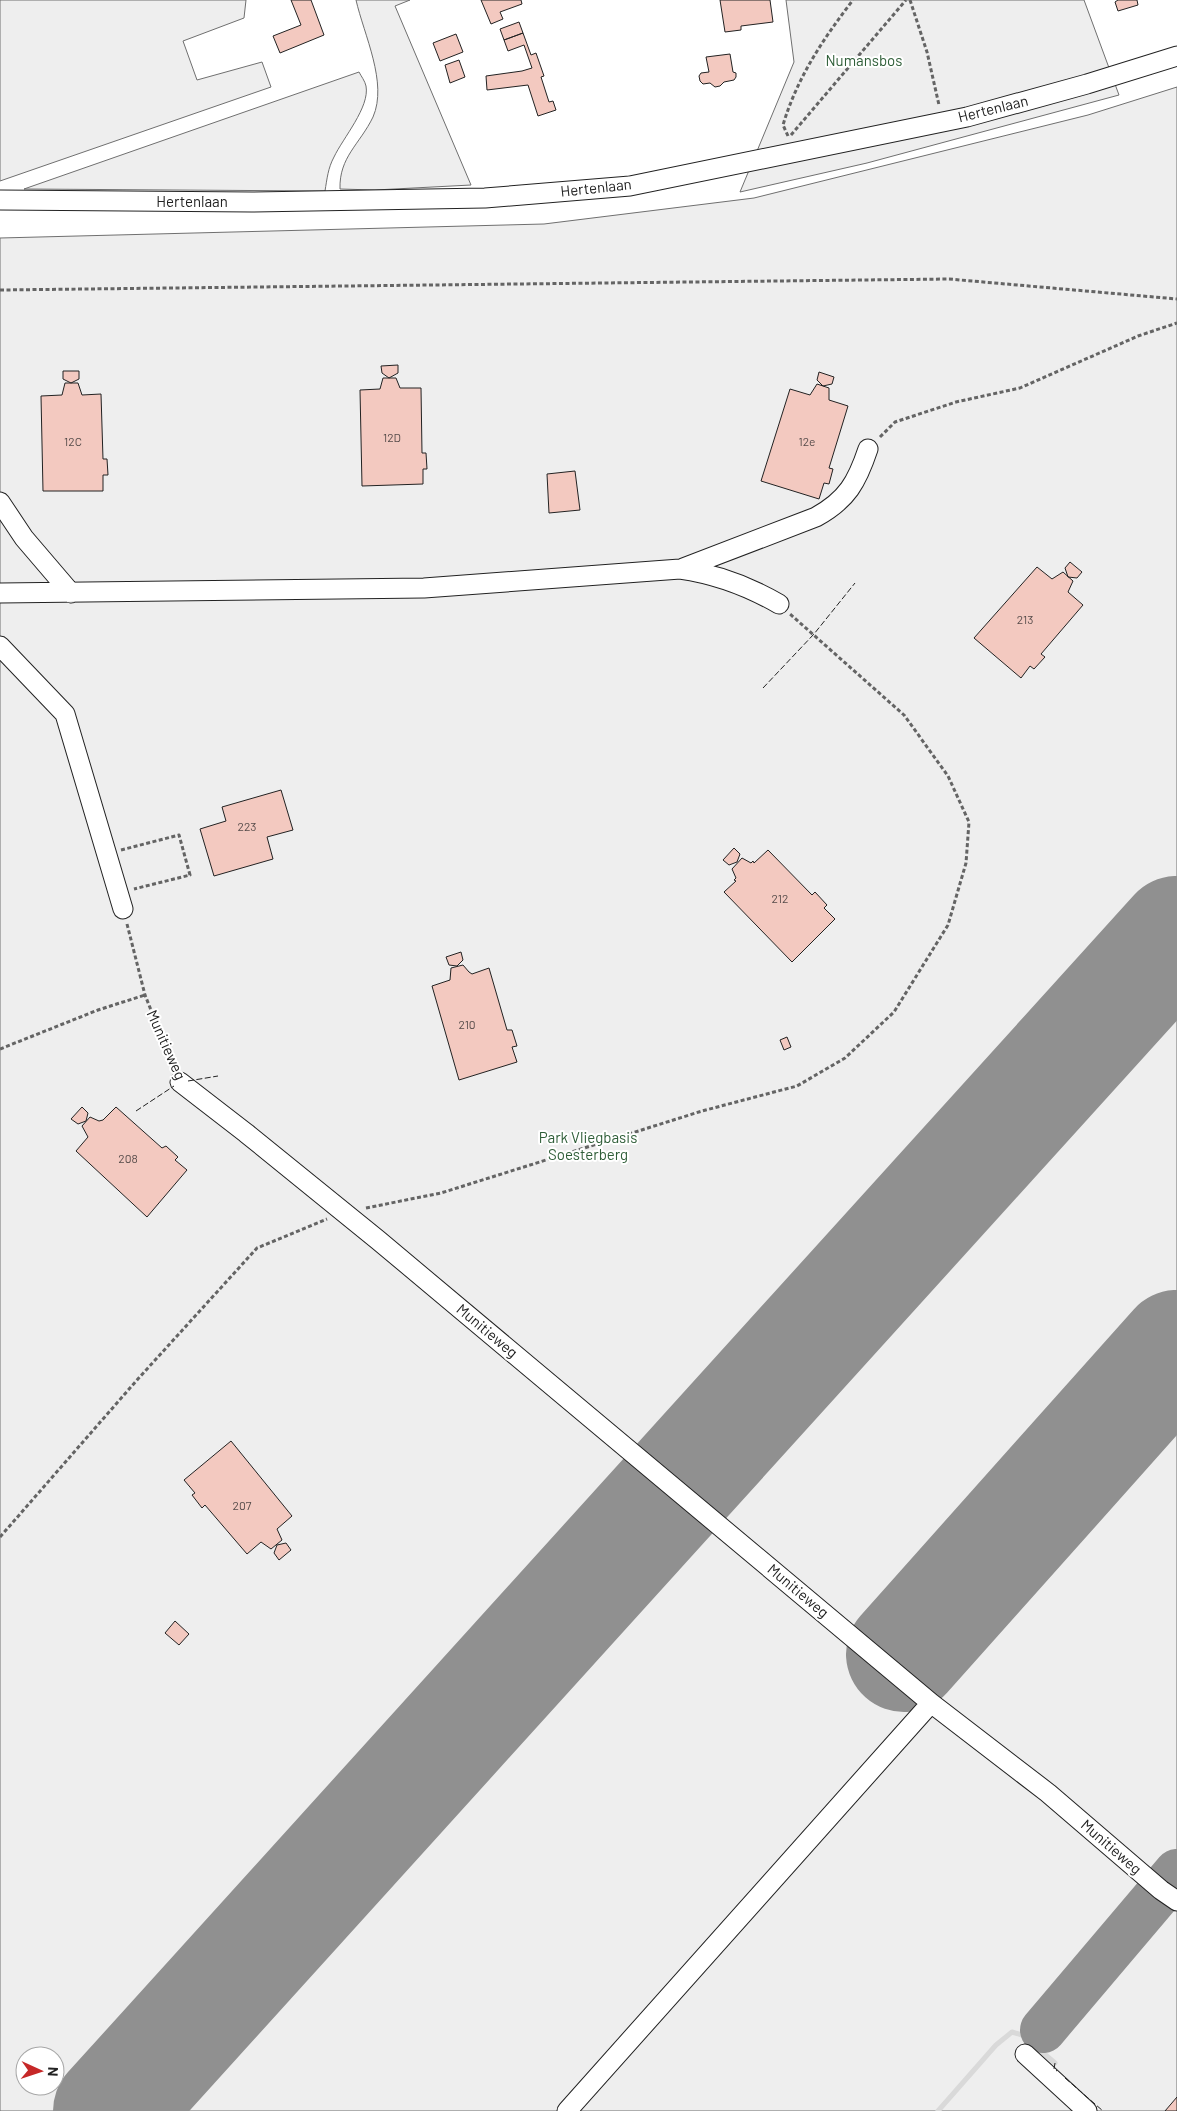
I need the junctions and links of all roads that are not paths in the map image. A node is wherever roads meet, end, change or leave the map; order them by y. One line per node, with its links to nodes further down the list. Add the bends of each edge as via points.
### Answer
1 (1177, 56): 2 (street, Hertenlaan, via 966,117 630,186 485,198 252,202)
2 (0, 200)
3 (868, 449): 5 (street, via 860,472 844,498 830,509)
4 (0, 502): 6 (street, via 24,538)
5 (680, 569): 6 (street, via 424,588); 8 (street, via 703,572 736,583)
6 (71, 592): 7 (street)
7 (0, 593)
8 (778, 604)
9 (0, 646): 10 (street, via 65,714)
10 (121, 901)
11 (180, 1082): 12 (street, Munitieweg, via 344,1212)
12 (931, 1702): 13 (street, Munitieweg, via 1048,1793); 15 (street)
13 (1177, 1901)
14 (1024, 2054): 16 (street)
15 (567, 2111)
16 (1087, 2111)

